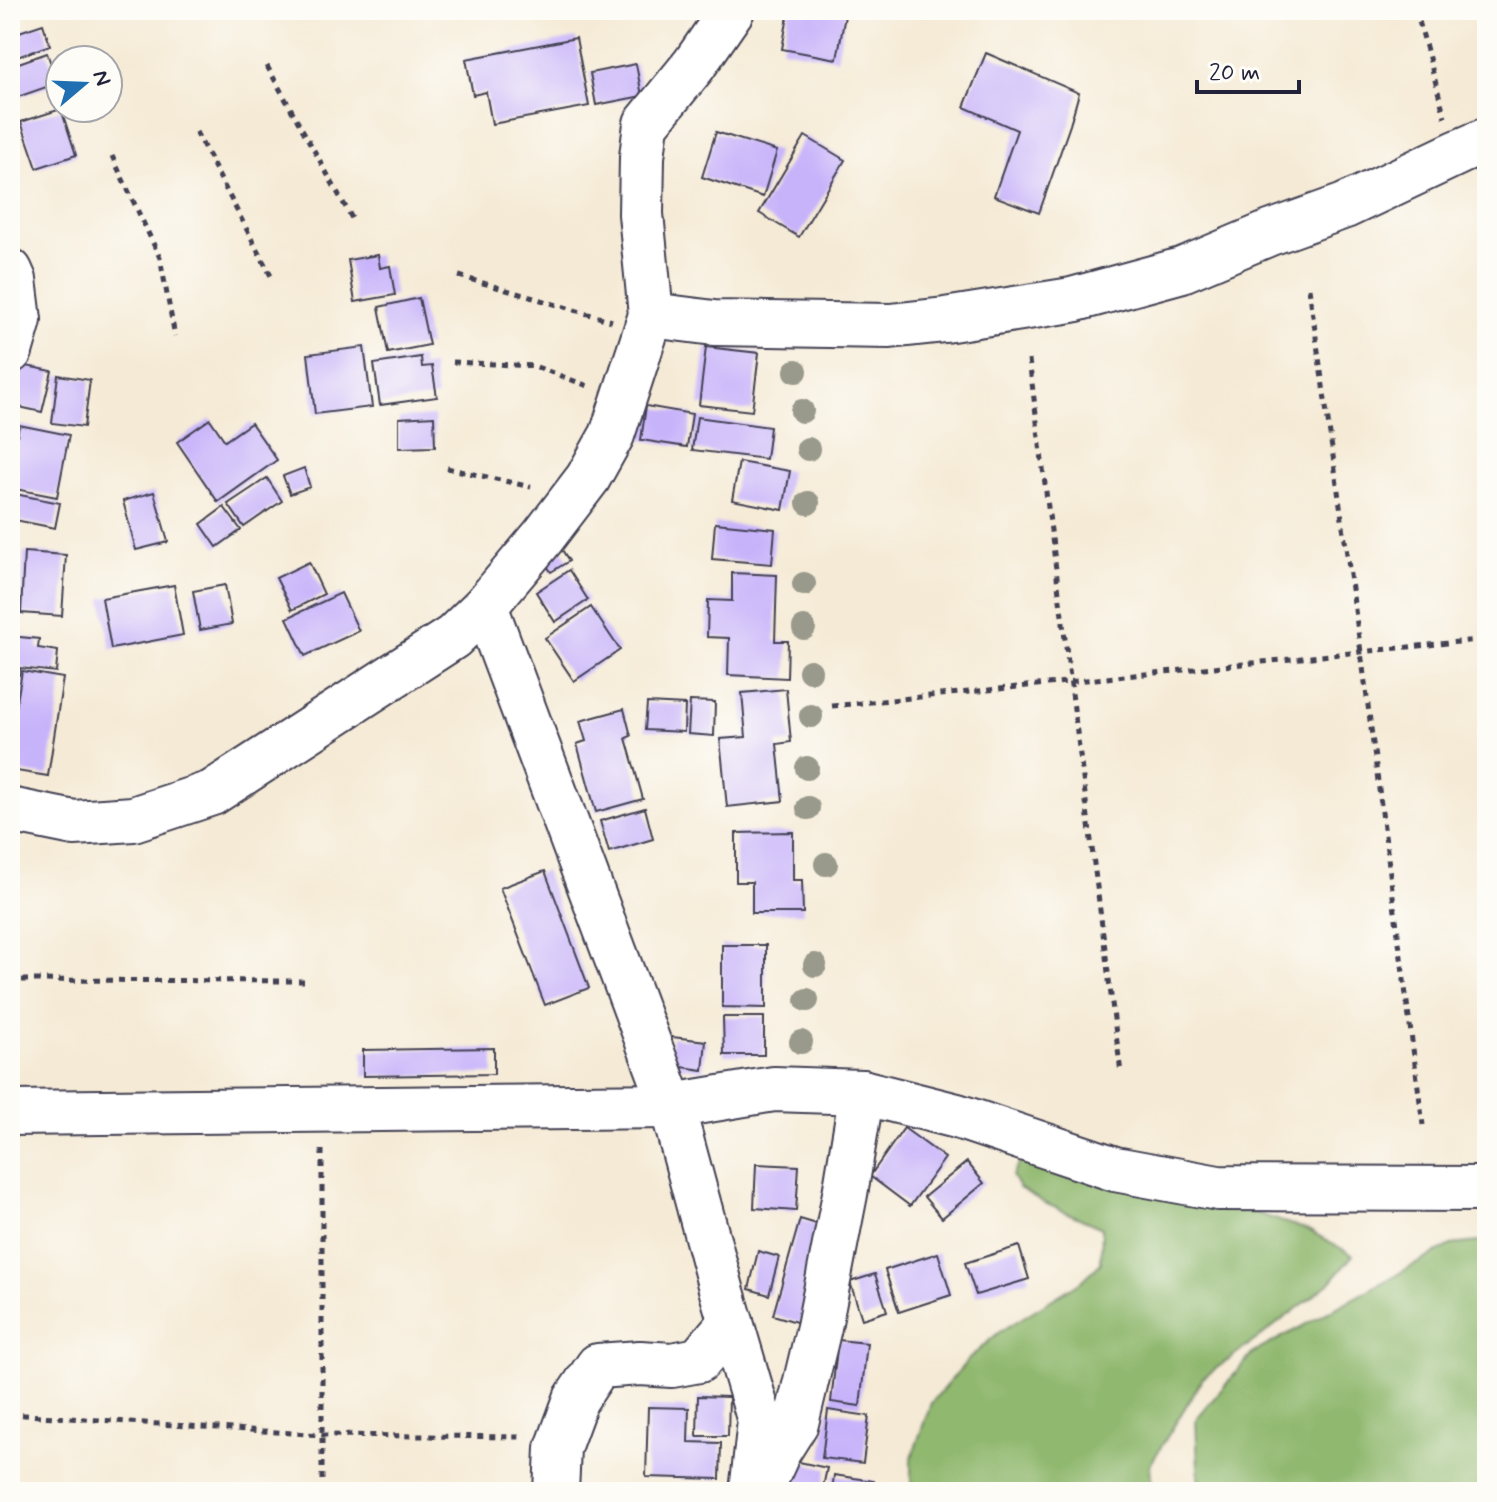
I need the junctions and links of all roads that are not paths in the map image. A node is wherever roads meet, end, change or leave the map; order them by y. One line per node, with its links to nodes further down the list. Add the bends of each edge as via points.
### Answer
1 (732, 10): 4 (street, via 646,124)
2 (1487, 140): 4 (street, via 1345,206 1182,270 1072,300 890,326)
3 (10, 271): 5 (street, via 19,320)
4 (636, 319): 6 (street, via 612,435 588,478)
5 (10, 351)
6 (485, 606): 7 (street, via 453,637 212,793 133,819 74,823); 9 (street)
7 (10, 810)
8 (862, 1092): 9 (street, via 774,1089); 11 (street, via 957,1116 1115,1169 1218,1188); 15 (street, via 796,1423)
9 (672, 1106): 10 (street); 12 (street)
10 (10, 1113)
11 (1487, 1189)
12 (731, 1322): 13 (street, via 699,1360 598,1366 576,1399 558,1448); 14 (street, via 760,1421)
13 (556, 1492)
14 (752, 1492)
15 (759, 1492)

